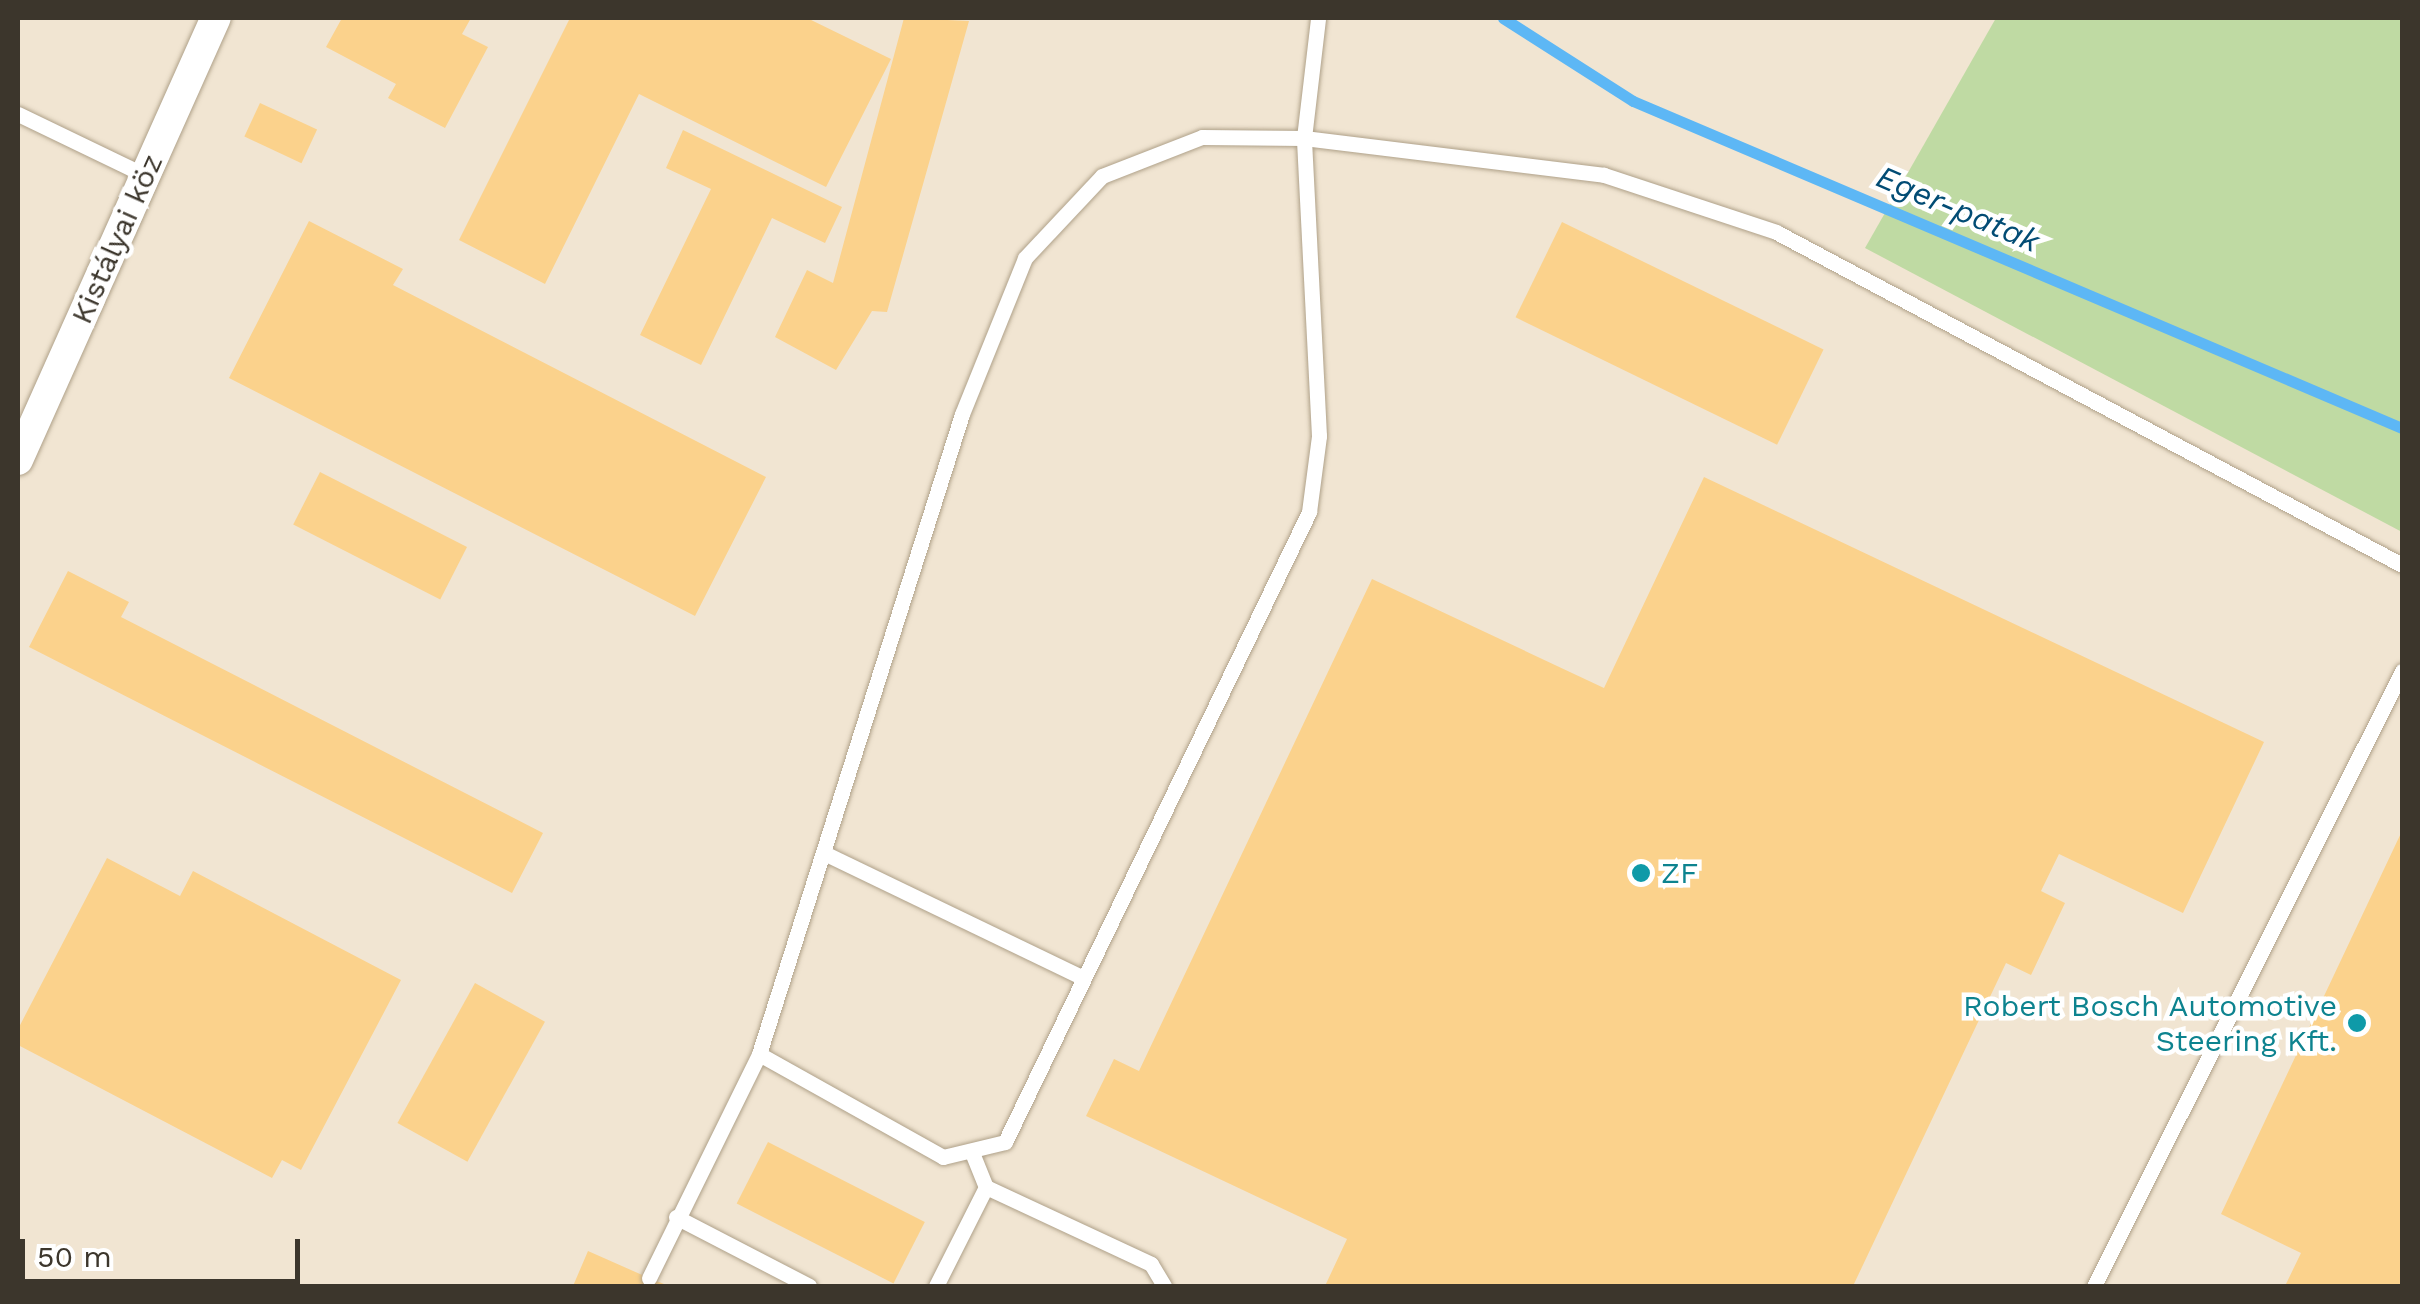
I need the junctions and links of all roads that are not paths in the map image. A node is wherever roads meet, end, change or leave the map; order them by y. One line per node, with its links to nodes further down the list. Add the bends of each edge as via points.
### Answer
1 (216, 18): 5 (street, Kistályai köz)
2 (1318, 18): 4 (lane)
3 (18, 114): 5 (lane)
4 (1304, 138): 7 (lane, via 1604,175 1776,232); 9 (lane, via 1202,137 1102,176 1025,258 962,414); 10 (lane, via 1319,436 1310,512)
5 (146, 175): 6 (street, Kistályai köz)
6 (18, 460)
7 (2402, 565)
8 (2402, 671): 19 (lane)
9 (824, 853): 10 (lane); 11 (lane)
10 (1084, 978): 12 (lane, via 1005,1142)
11 (759, 1054): 12 (lane, via 943,1157); 14 (lane)
12 (973, 1155): 13 (lane)
13 (986, 1187): 17 (lane); 18 (lane, via 1152,1264)
14 (676, 1217): 15 (lane); 16 (lane)
15 (649, 1278)
16 (809, 1286)
17 (936, 1286)
18 (1164, 1286)
19 (2094, 1286)

